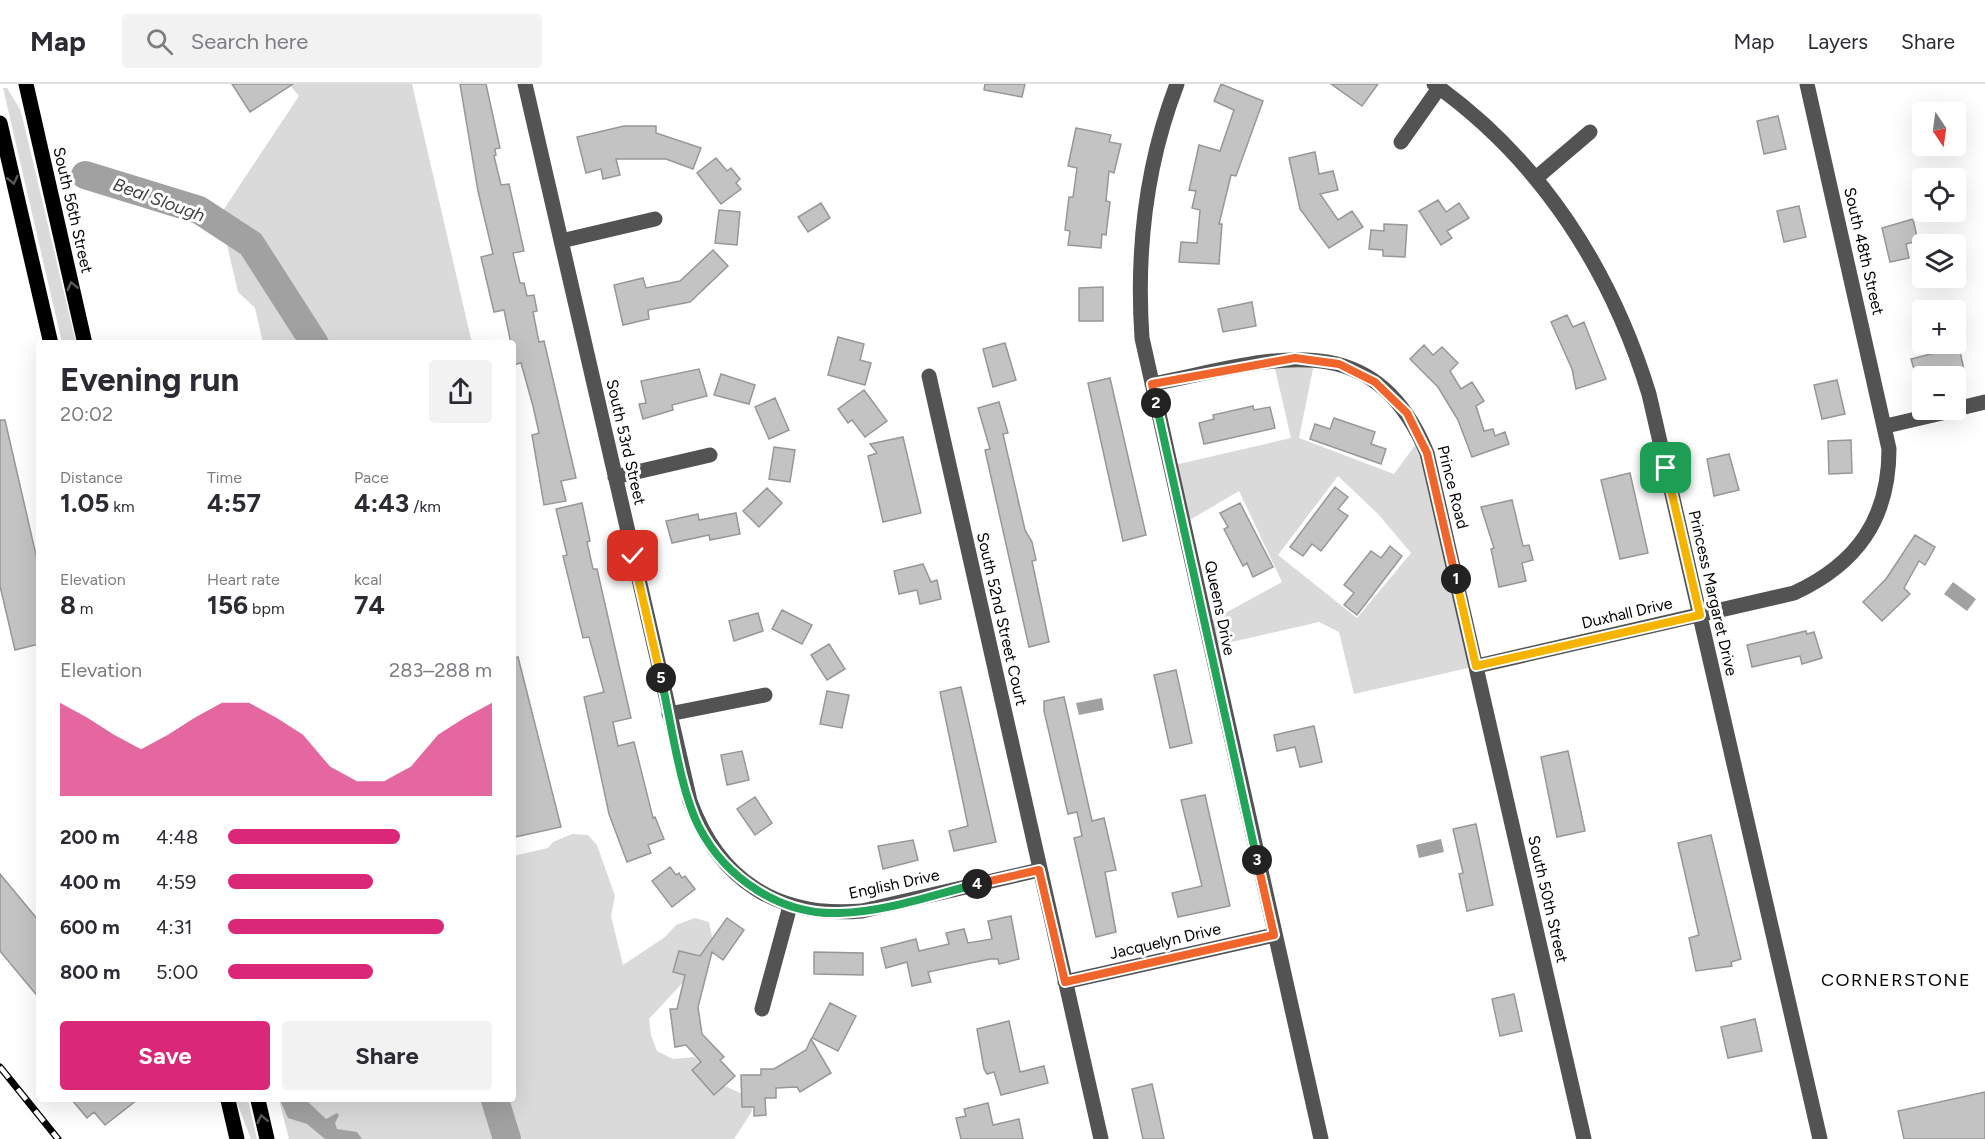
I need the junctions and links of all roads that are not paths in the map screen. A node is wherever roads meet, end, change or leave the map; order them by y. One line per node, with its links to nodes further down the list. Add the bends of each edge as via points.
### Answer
1 (26, 84): 13 (main road, South 56th Street, one-way to 1)
2 (525, 84): 11 (street, South 53rd Street)
3 (1177, 84): 15 (street, Queens Drive, via 1154,156 1140,244 1142,338)
4 (1808, 84): 19 (street, South 48th Street)
5 (1437, 86): 8 (street); 9 (street, Princess Margaret Drive, via 1505,144)
6 (0, 123): 12 (main road, one-way to 12)
7 (1590, 132): 9 (street)
8 (1401, 142)
9 (1536, 178): 22 (street, Princess Margaret Drive, via 1593,260 1636,353)
10 (655, 219): 11 (street)
11 (561, 241): 21 (street, South 53rd Street)
12 (50, 340)
13 (84, 340)
14 (929, 376): 26 (street, South 52nd Street Court)
15 (1152, 384): 23 (street, Prince Road, via 1295,358 1339,364 1375,382 1394,398 1417,429 1427,453); 28 (street, Queens Drive)
16 (1985, 402): 17 (street)
17 (1966, 406)
18 (1912, 420): 19 (street)
19 (1886, 426): 22 (street, Duxhall Drive, via 1889,468 1885,492 1877,516 1853,553 1836,570 1794,593)
20 (710, 455): 21 (street)
21 (615, 477): 25 (street, South 53rd Street)
22 (1700, 615): 23 (street, Duxhall Drive); 38 (street, Princess Margaret Drive)
23 (1476, 666): 37 (street, South 50th Street)
24 (765, 695): 25 (street)
25 (669, 714): 27 (street, South 53rd Street, via 690,801 711,847 746,883)
26 (1039, 870): 27 (street, English Drive, via 862,911 838,913); 29 (street, South 52nd Street Court)
27 (790, 906): 30 (street)
28 (1274, 935): 29 (street, Jacquelyn Drive); 36 (street, Queens Drive)
29 (1065, 982): 35 (street, South 52nd Street Court)
30 (762, 1009)
31 (228, 1102): 33 (main road)
32 (258, 1102): 34 (main road, one-way to 32)
33 (237, 1139)
34 (267, 1139)
35 (1101, 1139)
36 (1321, 1139)
37 (1584, 1139)
38 (1821, 1139)

